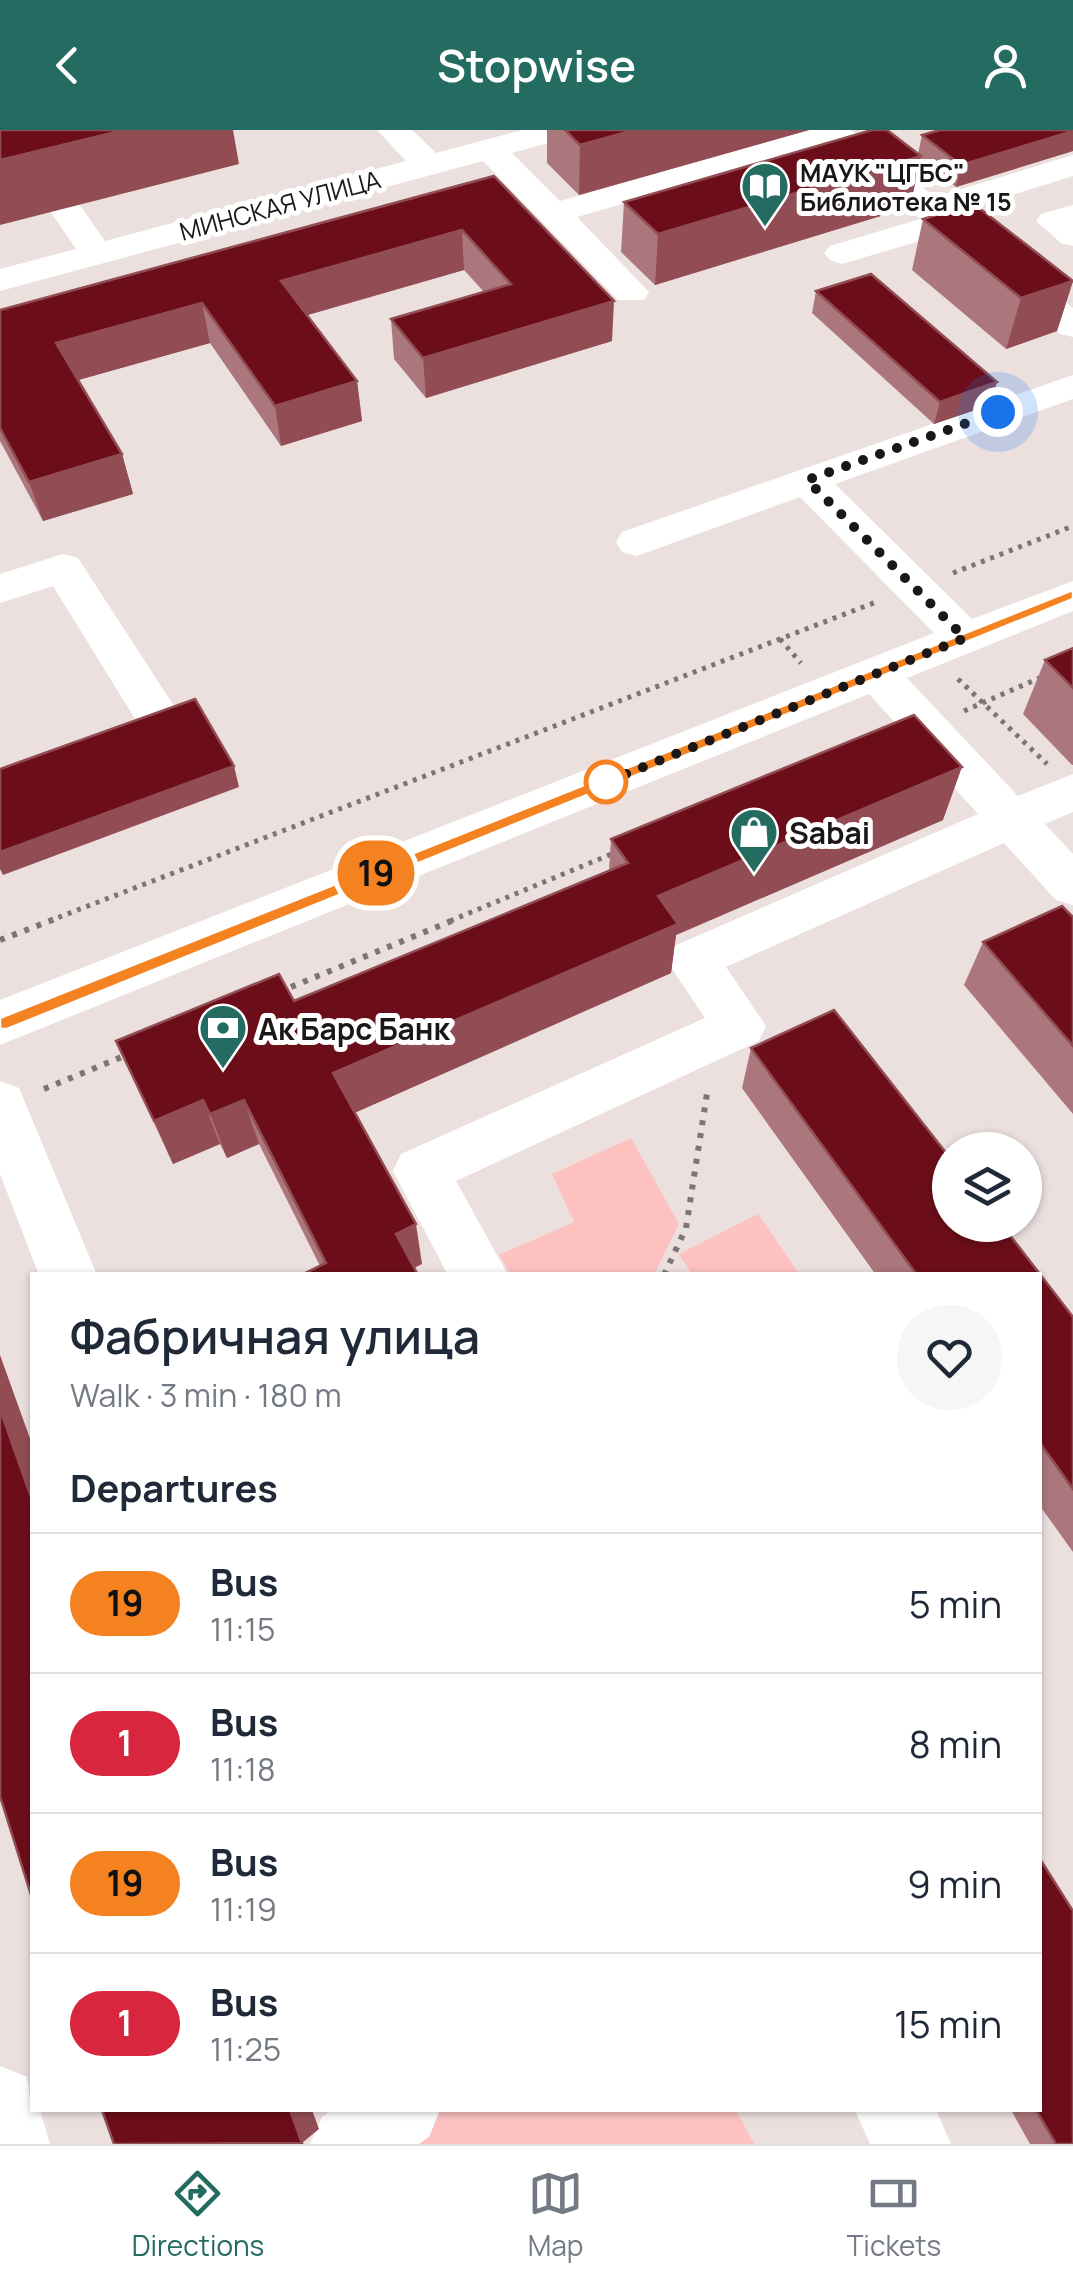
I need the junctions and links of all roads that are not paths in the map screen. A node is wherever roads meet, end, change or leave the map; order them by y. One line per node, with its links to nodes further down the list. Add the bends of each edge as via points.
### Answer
1 (394, 130): 5 (street)
2 (560, 130): 4 (street, МИНСКАЯ УЛИЦА)
3 (833, 132): 8 (street); 10 (street)
4 (490, 149): 5 (street, МИНСКАЯ УЛИЦА); 8 (street)
5 (430, 165): 12 (street, МИНСКАЯ УЛИЦА)
6 (1073, 166): 10 (street)
7 (64, 208): 12 (street)
8 (554, 213): 15 (street)
9 (1073, 214): 11 (street, via 1054,221)
10 (936, 216): 13 (street); 16 (street)
11 (1073, 236)
12 (97, 254): 14 (street, МИНСКАЯ УЛИЦА)
13 (842, 254)
14 (0, 280)
15 (631, 292)
16 (1073, 326)
17 (1073, 386): 18 (street, via 1008,393)
18 (807, 480): 19 (street); 22 (street, via 914,588)
19 (638, 542)
20 (0, 589): 24 (street, via 62,568)
21 (1073, 595): 22 (street)
22 (947, 646): 23 (street)
23 (876, 674): 26 (street); 28 (street)
24 (156, 715)
25 (1067, 784): 26 (street)
26 (1012, 820): 27 (street); 31 (street, via 692,960 740,1026 421,1171)
27 (1073, 886)
28 (0, 1023)
29 (0, 1106): 30 (street)
30 (67, 1272)
31 (477, 1272)
32 (0, 2104): 35 (street)
33 (399, 2112): 36 (street)
34 (894, 2112): 37 (street)
35 (11, 2144)
36 (349, 2144)
37 (912, 2144)

